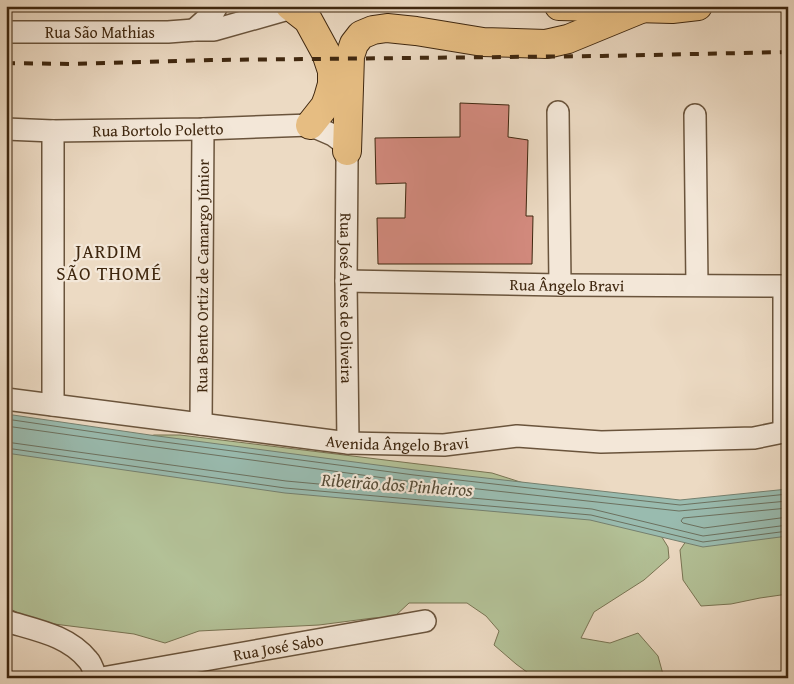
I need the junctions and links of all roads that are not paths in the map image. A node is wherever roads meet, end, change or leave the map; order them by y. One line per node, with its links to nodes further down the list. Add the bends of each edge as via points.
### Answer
1 (217, 6): 6 (street)
2 (559, 6): 5 (main road)
3 (698, 6): 5 (main road)
4 (291, 7): 6 (street, Rua São Mathias, via 214,30); 10 (main road, via 308,20 332,71 332,84 325,106)
5 (641, 9): 14 (main road, via 568,39 546,44 483,42 387,28 372,30 354,44 350,56)
6 (194, 30): 7 (street, Rua São Mathias)
7 (6, 32)
8 (558, 112): 16 (street)
9 (695, 115): 17 (street)
10 (310, 125): 12 (street, Rua Bortolo Poletto); 14 (street, via 333,135)
11 (6, 129): 13 (street, Rua Bortolo Poletto)
12 (203, 129): 13 (street, Rua Bortolo Poletto); 21 (street, Rua Bento Ortiz de Camargo Júnior)
13 (53, 131): 20 (street)
14 (347, 152): 15 (street, Rua José Alves de Oliveira)
15 (346, 281): 16 (street, Rua Ângelo Bravi); 23 (street, Rua José Alves de Oliveira)
16 (560, 285): 17 (street, Rua Ângelo Bravi)
17 (697, 285): 18 (street, Rua Ângelo Bravi)
18 (786, 286): 22 (street)
19 (6, 399): 20 (street, Avenida Ângelo Bravi)
20 (53, 405): 21 (street, Avenida Ângelo Bravi)
21 (201, 424): 23 (street, Avenida Ângelo Bravi)
22 (786, 431): 23 (street, Avenida Ângelo Bravi, via 754,438 601,442 517,436 444,445)
23 (348, 443)
24 (6, 621): 26 (street, via 66,641 89,660)
25 (425, 621): 27 (street, Rua José Sabo)
26 (96, 678)
27 (102, 678)

